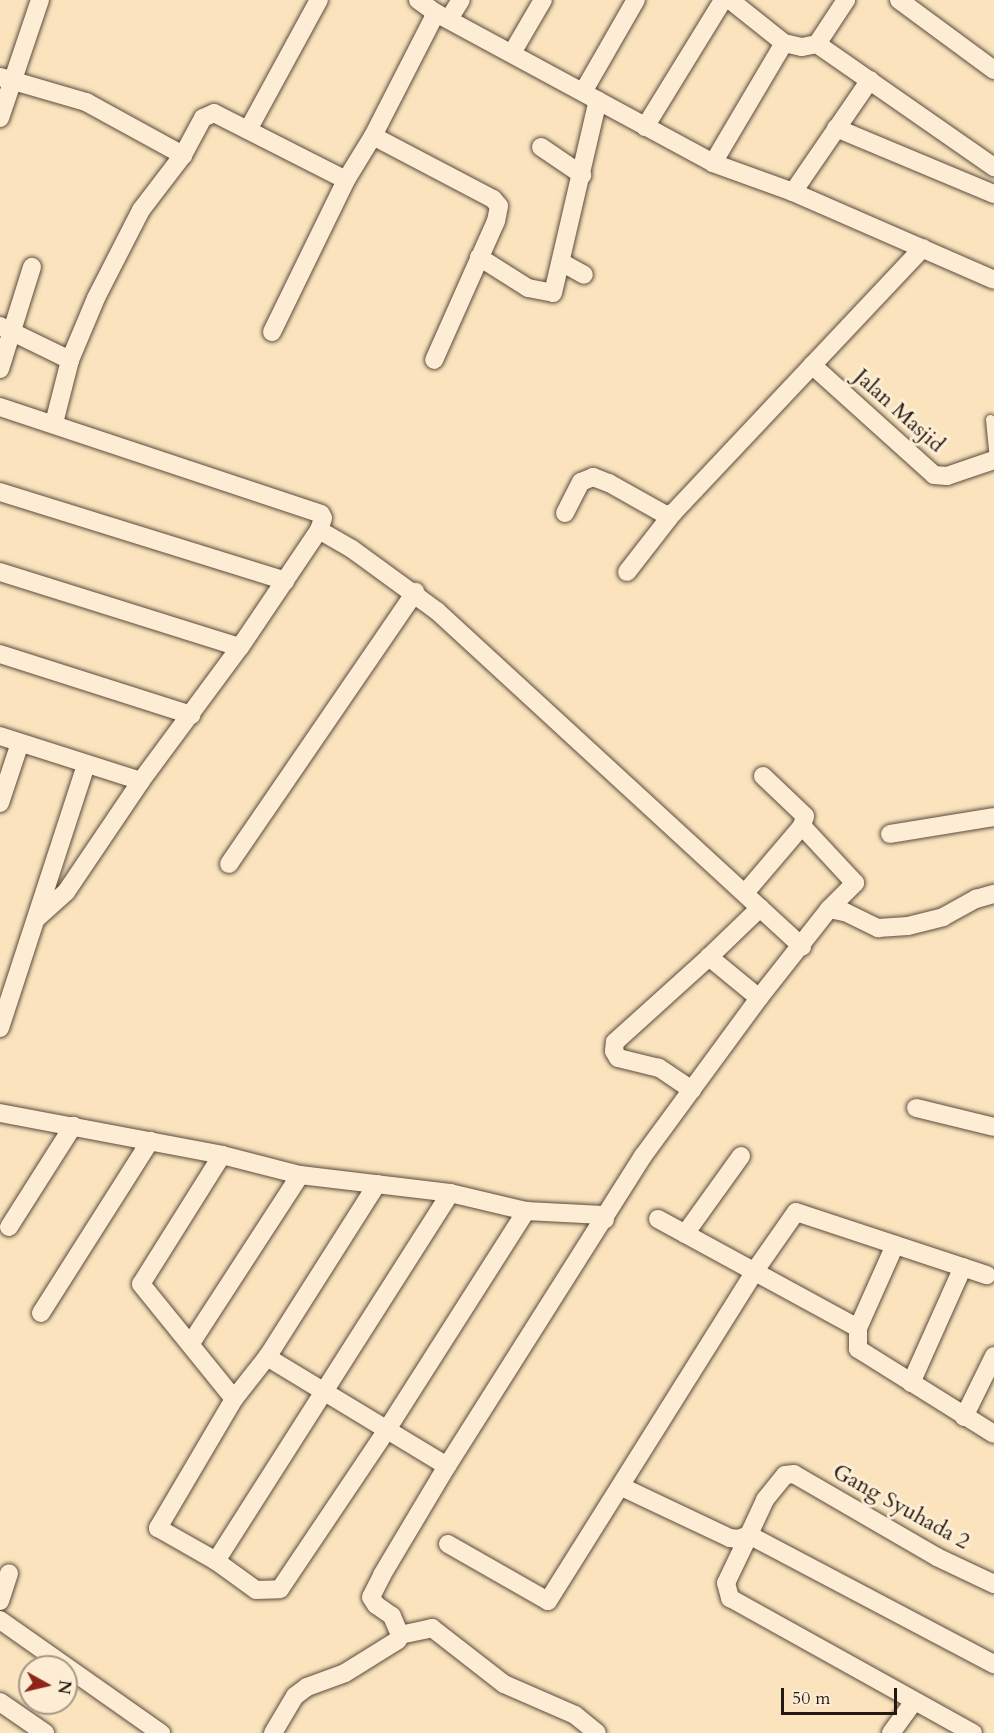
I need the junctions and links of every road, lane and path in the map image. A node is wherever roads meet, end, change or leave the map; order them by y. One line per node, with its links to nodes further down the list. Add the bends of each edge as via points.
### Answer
1 (40, 0): 16 (street)
2 (319, 0): 22 (street)
3 (418, 0): 11 (street)
4 (461, 0): 11 (street)
5 (543, 0): 14 (street)
6 (636, 0): 18 (street)
7 (723, 0): 20 (street)
8 (730, 0): 12 (street)
9 (846, 0): 13 (street)
10 (899, 0): 15 (street)
11 (443, 16): 14 (street); 23 (street)
12 (784, 43): 13 (street, via 802,47); 26 (street)
13 (817, 44): 17 (street)
14 (512, 53): 18 (street)
15 (994, 70)
16 (6, 79): 19 (street); 25 (street, via 86,102)
17 (870, 80): 21 (street); 27 (street)
18 (591, 96): 20 (street); 28 (street)
19 (0, 118)
20 (645, 127): 26 (street)
21 (836, 128): 30 (street); 31 (street)
22 (249, 130): 25 (street, via 209,113); 29 (street)
23 (374, 136): 29 (street); 33 (street, via 493,199 499,206 496,221)
24 (541, 147): 28 (street)
25 (183, 155): 40 (street, via 141,210 96,298)
26 (713, 163): 30 (street)
27 (994, 167)
28 (582, 175): 34 (street)
29 (346, 180): 39 (street)
30 (793, 192): 32 (street)
31 (994, 194)
32 (923, 248): 37 (street); 42 (street)
33 (479, 257): 34 (street, via 542,293 553,292); 41 (street)
34 (561, 262): 36 (street)
35 (32, 267): 38 (street)
36 (584, 275)
37 (994, 280)
38 (6, 328): 40 (street); 43 (street)
39 (272, 332)
40 (70, 360): 46 (street)
41 (434, 360)
42 (812, 365): 47 (street, Jalan Masjid, via 934,475 947,476); 50 (street)
43 (0, 369)
44 (0, 407): 46 (street)
45 (990, 419): 47 (lane)
46 (54, 423): 51 (street, via 321,514)
47 (994, 460)
48 (0, 492): 54 (street)
49 (565, 513): 50 (street, via 581,482 593,477 666,515)
50 (673, 513): 53 (street)
51 (319, 530): 54 (street); 55 (street)
52 (0, 572): 56 (street)
53 (627, 572)
54 (285, 581): 56 (street)
55 (415, 592): 68 (street); 69 (street)
56 (240, 647): 58 (street)
57 (0, 654): 58 (street)
58 (191, 715): 63 (street)
59 (0, 736): 60 (street)
60 (20, 743): 61 (street); 64 (street)
61 (86, 765): 63 (street); 73 (street)
62 (763, 776): 66 (street, via 805,816)
63 (141, 781): 73 (street, via 66,892)
64 (0, 803)
65 (994, 817): 67 (street)
66 (802, 826): 69 (street); 72 (street, via 855,883)
67 (890, 834)
68 (229, 864)
69 (745, 893): 71 (street)
70 (994, 894): 72 (street, via 943,917 908,926 878,928)
71 (760, 908): 74 (street); 75 (street)
72 (829, 909): 74 (street)
73 (37, 918): 77 (street)
74 (802, 946): 76 (street)
75 (709, 957): 76 (street); 78 (street, via 615,1042 618,1058 659,1068)
76 (759, 998): 78 (street)
77 (0, 1028)
78 (692, 1090): 91 (street, via 643,1156)
79 (916, 1108): 82 (street)
80 (0, 1113): 81 (street)
81 (73, 1126): 83 (street); 92 (street)
82 (994, 1127)
83 (150, 1141): 84 (street); 98 (street)
84 (222, 1155): 86 (street); 100 (street, via 141,1283)
85 (741, 1156): 93 (street)
86 (300, 1175): 87 (street); 100 (street)
87 (377, 1184): 88 (street); 102 (street)
88 (450, 1193): 89 (street); 104 (street)
89 (526, 1211): 91 (street, via 603,1215); 107 (street)
90 (658, 1219): 93 (street)
91 (605, 1220): 109 (street)
92 (9, 1227)
93 (685, 1234): 96 (street)
94 (895, 1245): 95 (street); 96 (street, via 796,1212); 99 (street)
95 (963, 1267): 97 (street); 103 (street)
96 (754, 1272): 99 (street); 110 (street)
97 (987, 1275)
98 (40, 1313)
99 (858, 1328): 103 (street, via 858,1349)
100 (191, 1343): 105 (street)
101 (994, 1356): 106 (street)
102 (267, 1357): 104 (street); 105 (street)
103 (911, 1383): 106 (street)
104 (325, 1393): 107 (street); 113 (street)
105 (234, 1399): 113 (street, via 158,1528)
106 (964, 1417): 108 (street)
107 (386, 1431): 109 (street); 113 (street, via 280,1589 256,1590)
108 (994, 1434)
109 (447, 1466): 118 (street, via 372,1597 376,1605 392,1616)
110 (622, 1487): 111 (street, via 729,1538); 112 (street, via 548,1601)
111 (749, 1534): 115 (street, Gang Syuhada 2, via 765,1500 785,1475 794,1474 937,1557); 119 (street); 120 (street, via 726,1583 730,1599)
112 (448, 1544)
113 (216, 1562)
114 (9, 1574): 116 (street)
115 (994, 1584)
116 (0, 1601)
117 (0, 1620): 123 (street)
118 (400, 1635): 124 (street, via 396,1642 345,1673 307,1687 295,1696); 125 (street, via 432,1628 504,1684 575,1715)
119 (994, 1664)
120 (914, 1701): 126 (street); 127 (street)
121 (0, 1702): 122 (street)
122 (45, 1733)
123 (161, 1733)
124 (273, 1733)
125 (597, 1733)
126 (891, 1733)
127 (973, 1733)

